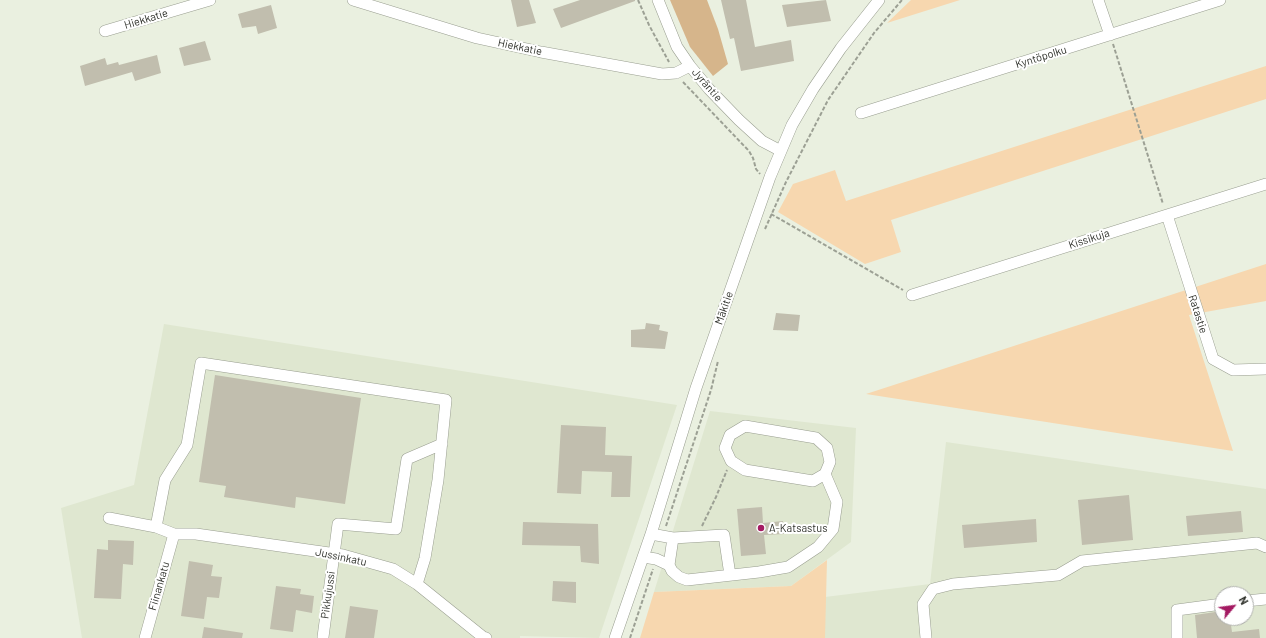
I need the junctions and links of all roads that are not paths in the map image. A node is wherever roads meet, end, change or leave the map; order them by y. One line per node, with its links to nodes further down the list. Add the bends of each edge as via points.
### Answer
1 (210, 0): 8 (street, Hiekkatie)
2 (353, 0): 7 (street, Hiekkatie)
3 (658, 0): 10 (street, Jyräntie, via 677,46)
4 (879, 0): 12 (street, Mäkitie, via 813,89 792,125)
5 (1098, 0): 9 (street)
6 (1220, 0): 9 (street, Kyntöpolku)
7 (364, 2): 10 (street, Hiekkatie, via 477,38 541,52 662,74 676,73)
8 (106, 31)
9 (1110, 35): 11 (street, Kyntöpolku)
10 (690, 66): 12 (street, Jyräntie, via 739,120 762,141)
11 (861, 113)
12 (781, 151): 22 (street, Mäkitie, via 696,388)
13 (1266, 184): 14 (street, Kissikuja)
14 (1166, 215): 15 (street, Kissikuja); 16 (street, Ratastie, via 1213,359 1233,370)
15 (912, 295)
16 (1266, 369)
17 (442, 444): 20 (street, via 446,400 201,363 187,445 165,480); 25 (street, Pikkujussi, via 407,458 396,529 338,524); 29 (street, via 426,550)
18 (826, 474): 18 (street, via 830,462 827,448 816,438 745,426 730,435 725,448 731,461 745,470 813,481); 28 (street, via 838,502 833,529 818,547 788,567)
19 (109, 518): 20 (street)
20 (156, 527): 21 (street)
21 (174, 534): 25 (street, Jussinkatu, via 196,534); 34 (street, Fiinankatu)
22 (651, 534): 23 (street); 26 (street, Mäkitie)
23 (668, 537): 27 (street); 28 (street, via 724,535)
24 (1266, 547): 37 (street, via 1257,543 1082,561 1058,575 953,584 933,589 923,604)
25 (334, 553): 29 (street, Jussinkatu, via 393,569); 33 (street, Pikkujussi)
26 (643, 557): 27 (street); 36 (street, Mäkitie)
27 (669, 565): 28 (street, via 679,577 687,580)
28 (730, 575)
29 (417, 584): 35 (street, Jussinkatu)
30 (1266, 599): 31 (street)
31 (1254, 600)
32 (1214, 605): 38 (street, via 1177,610)
33 (323, 636)
34 (145, 638)
35 (486, 638)
36 (615, 638)
37 (926, 638)
38 (1177, 638)

